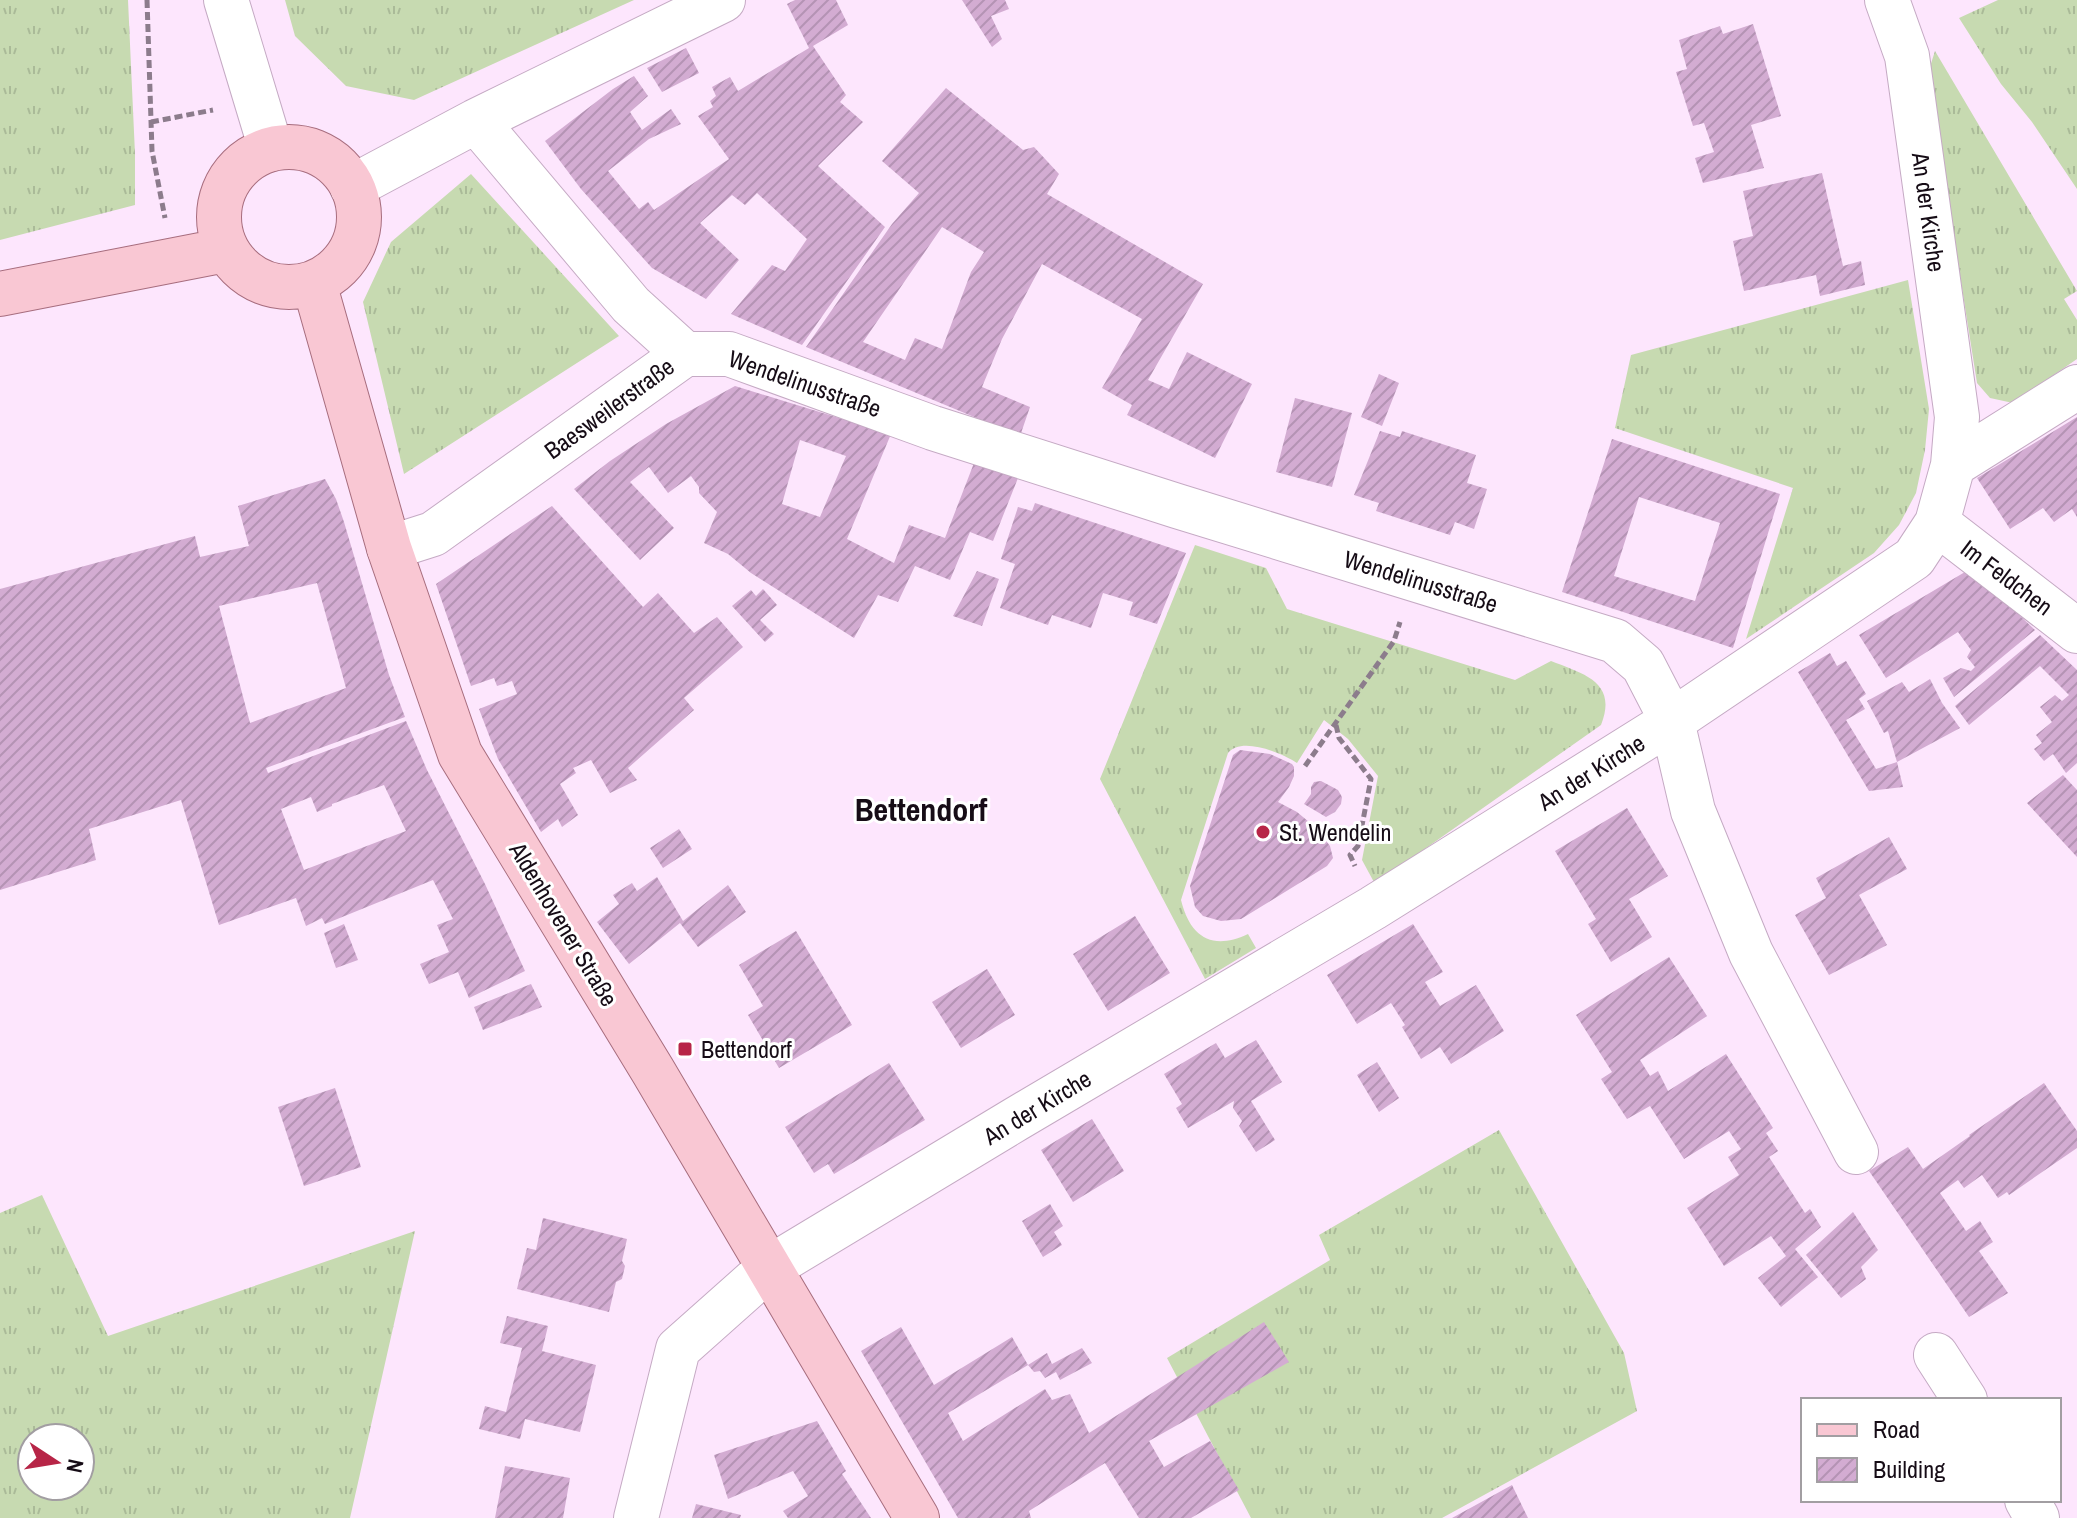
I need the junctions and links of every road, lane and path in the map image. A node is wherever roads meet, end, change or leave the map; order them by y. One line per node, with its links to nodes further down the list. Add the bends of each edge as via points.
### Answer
1 (147, 0): 7 (path)
2 (226, 0): 5 (street)
3 (723, 0): 6 (street)
4 (1887, 0): 16 (street, An der Kirche, via 1907,56 1927,196 1957,417)
5 (258, 102): 7 (path); 8 (street)
6 (476, 121): 9 (street); 14 (street, Baesweilerstraße, via 631,305)
7 (151, 122): 11 (path)
8 (271, 149): 9 (main road, via 310,150 342,171); 10 (main road, via 243,163 224,188 218,220)
9 (352, 187): 12 (main road, via 359,225 354,243 331,274)
10 (226, 250): 11 (main road); 12 (main road, via 242,271 263,284 288,288)
11 (173, 260): 13 (main road)
12 (314, 283): 18 (main road, Aldenhovener Straße)
13 (0, 294)
14 (685, 354): 18 (street, Baesweilerstraße, via 433,534); 19 (street, Wendelinusstraße, via 729,354 933,428)
15 (2077, 387): 16 (street)
16 (1953, 465): 17 (street, An der Kirche)
17 (1937, 523): 20 (street, Im Feldchen); 21 (street, An der Kirche, via 1914,558)
18 (389, 548): 26 (main road, Aldenhovener Straße, via 460,754)
19 (1414, 579): 21 (street, Wendelinusstraße, via 1615,641 1643,665); 22 (path, via 1394,641)
20 (2077, 631)
21 (1672, 721): 24 (street, An der Kirche); 25 (street, Wendelinusstraße, via 1693,811 1751,953)
22 (1336, 724): 23 (path); 24 (path, via 1339,738 1371,779 1358,846 1350,855)
23 (1305, 766)
24 (1373, 908): 26 (street, An der Kirche)
25 (1856, 1152)
26 (769, 1268): 29 (street, An der Kirche, via 678,1349); 30 (main road, Aldenhovener Straße)
27 (1936, 1355): 28 (street)
28 (1964, 1398)
29 (636, 1518)
30 (917, 1518)

